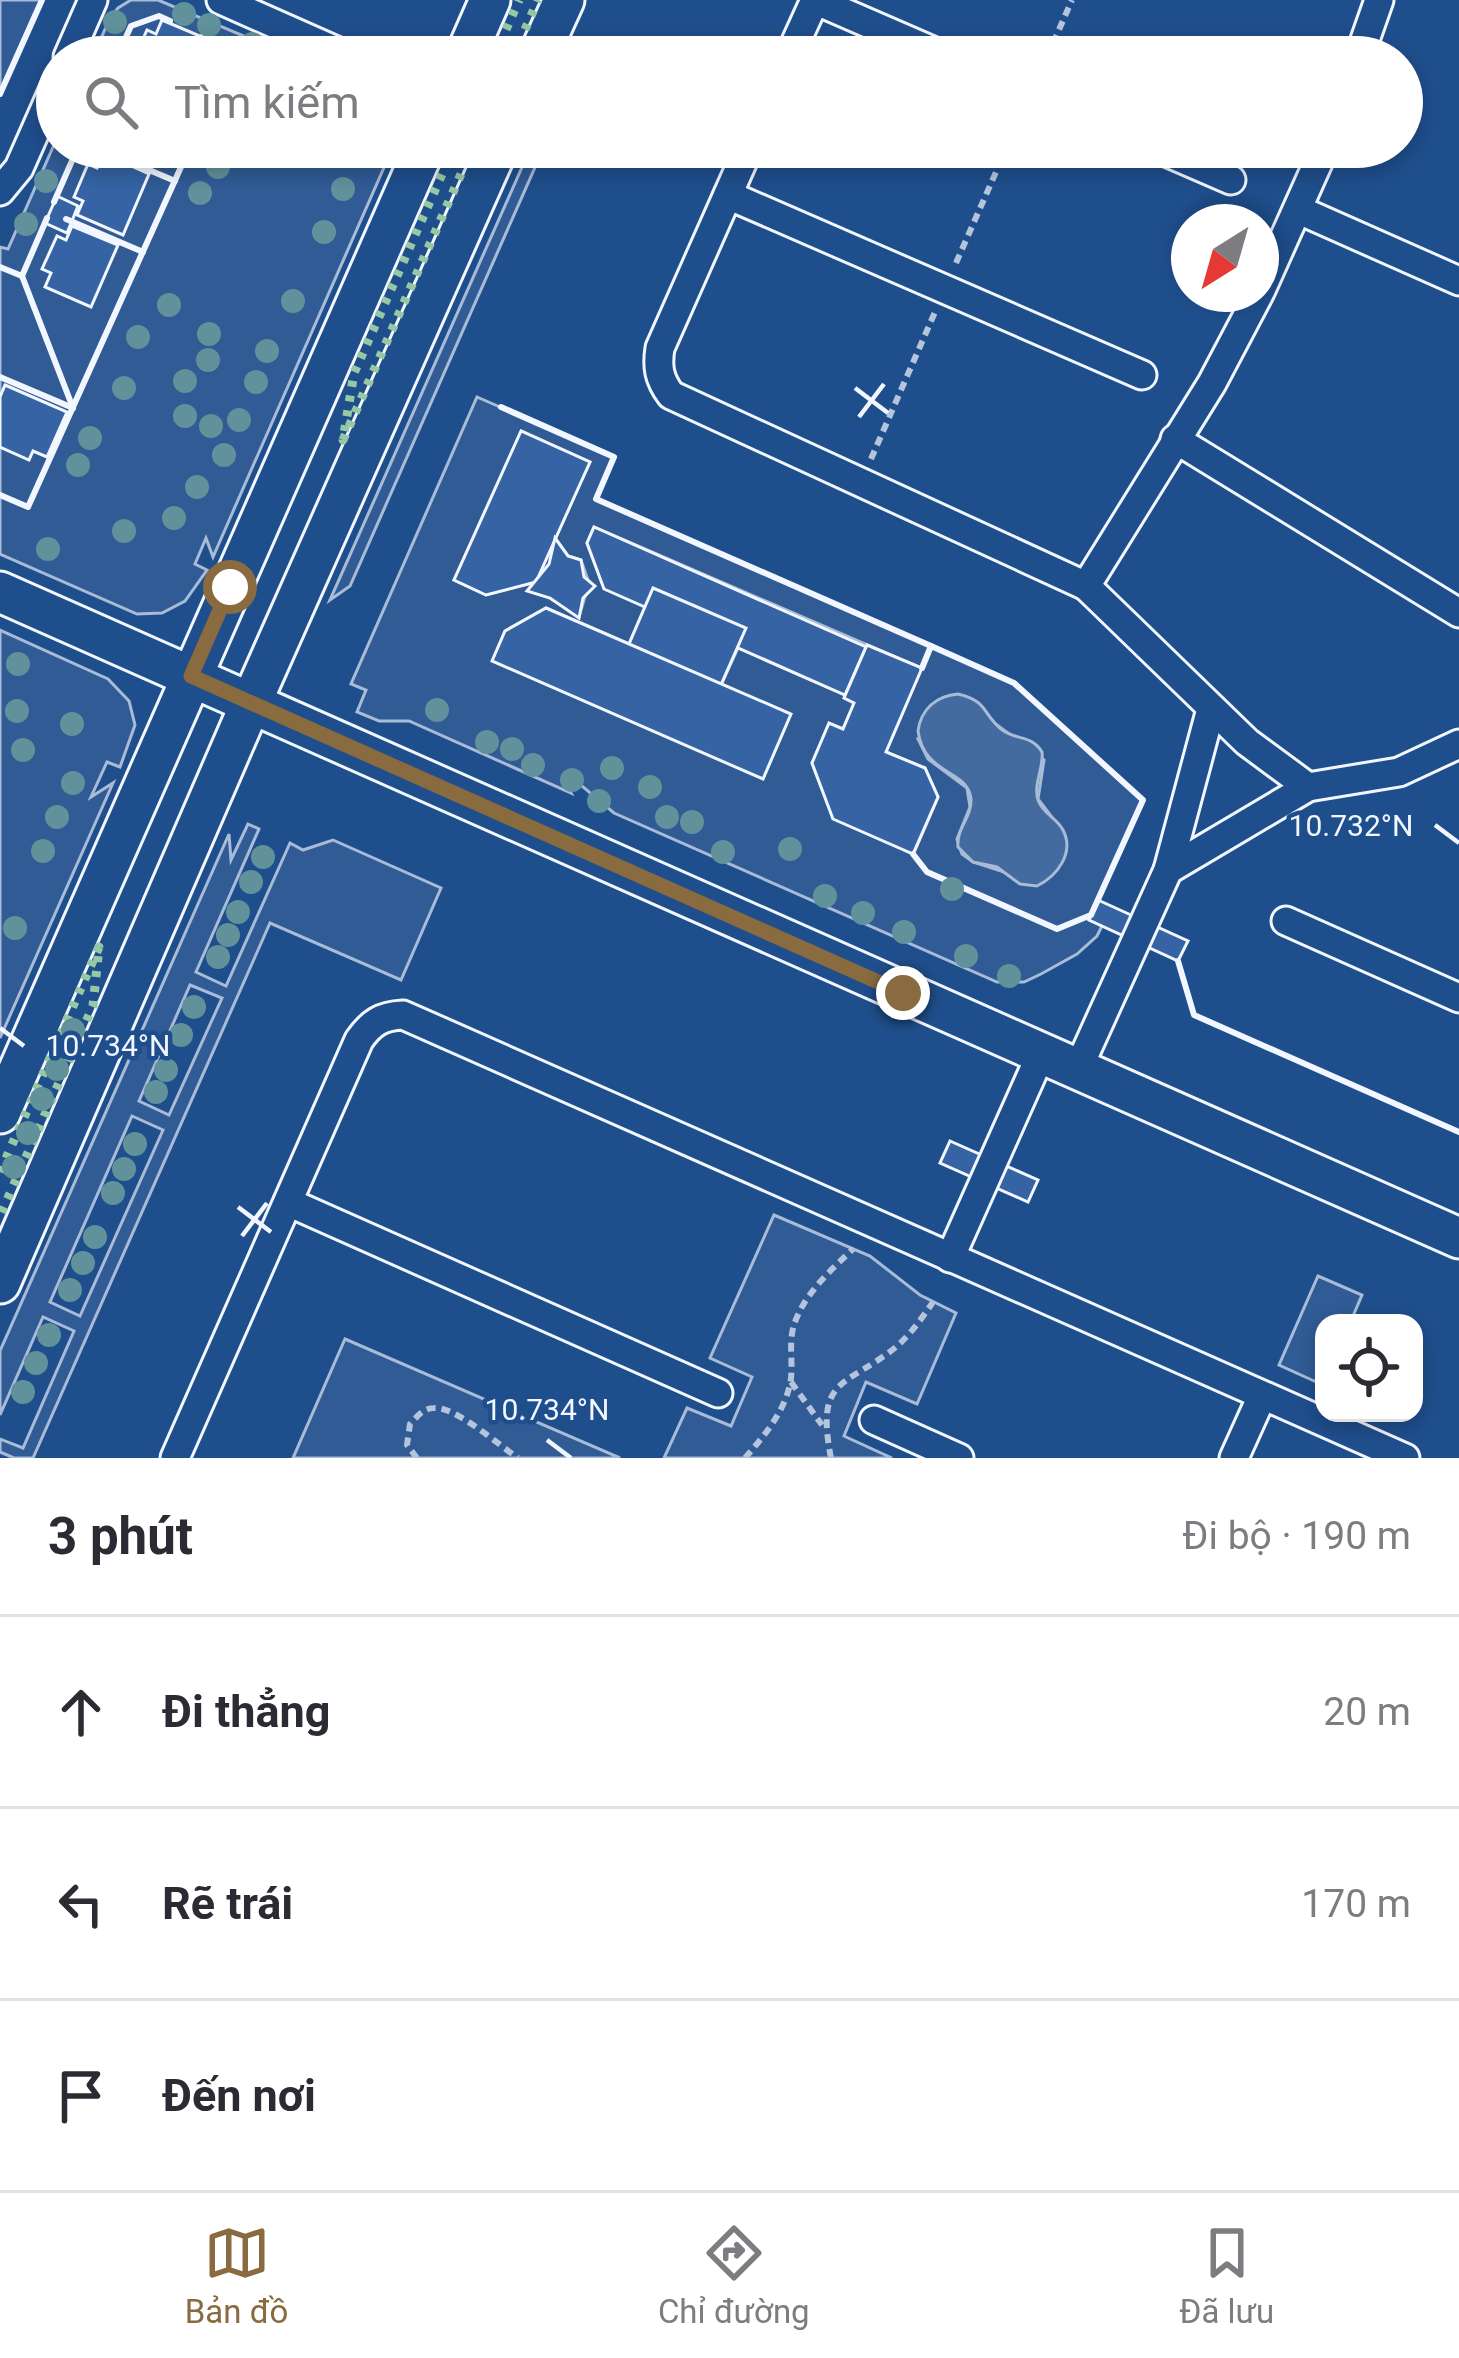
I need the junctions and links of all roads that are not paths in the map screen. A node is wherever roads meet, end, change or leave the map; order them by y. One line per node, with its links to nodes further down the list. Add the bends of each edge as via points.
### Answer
1 (93, 0): 6 (street)
2 (221, 0): 7 (street)
3 (490, 0): 8 (street)
4 (564, 0): 9 (street)
5 (1378, 0): 12 (street)
6 (77, 36)
7 (302, 36)
8 (474, 36)
9 (548, 36)
10 (799, 36): 11 (street, via 815,0)
11 (898, 36)
12 (1366, 36)
13 (36, 130): 20 (street)
14 (416, 168): 31 (street)
15 (489, 168): 32 (street)
16 (740, 168): 21 (street)
17 (1204, 168): 19 (street)
18 (1316, 168): 22 (street)
19 (1232, 180)
20 (0, 190)
21 (728, 195): 26 (street); 28 (street, via 660,348 657,366 671,395)
22 (1299, 211): 23 (street); 24 (street)
23 (1279, 253)
24 (1459, 281)
25 (1249, 312): 27 (street)
26 (1142, 375)
27 (1175, 439): 28 (street); 30 (street)
28 (1086, 586): 33 (street)
29 (0, 592): 31 (street)
30 (1459, 614)
31 (191, 676): 32 (street); 41 (street)
32 (251, 703): 39 (street); 45 (street)
33 (1211, 709): 35 (street); 36 (street)
34 (1452, 755): 35 (street)
35 (1308, 787): 36 (street)
36 (1168, 869): 40 (street)
37 (1286, 921): 38 (street)
38 (1459, 998)
39 (1041, 1054): 40 (street); 44 (street)
40 (1077, 1071): 43 (street)
41 (0, 1113)
42 (288, 1202): 44 (street, via 359,1040 371,1024 403,1015); 46 (street); 49 (street)
43 (1459, 1238)
44 (950, 1258): 47 (street)
45 (0, 1283)
46 (718, 1393)
47 (1262, 1396): 51 (street); 52 (street)
48 (874, 1420): 50 (street)
49 (175, 1458)
50 (959, 1458)
51 (1234, 1458)
52 (1405, 1458)

